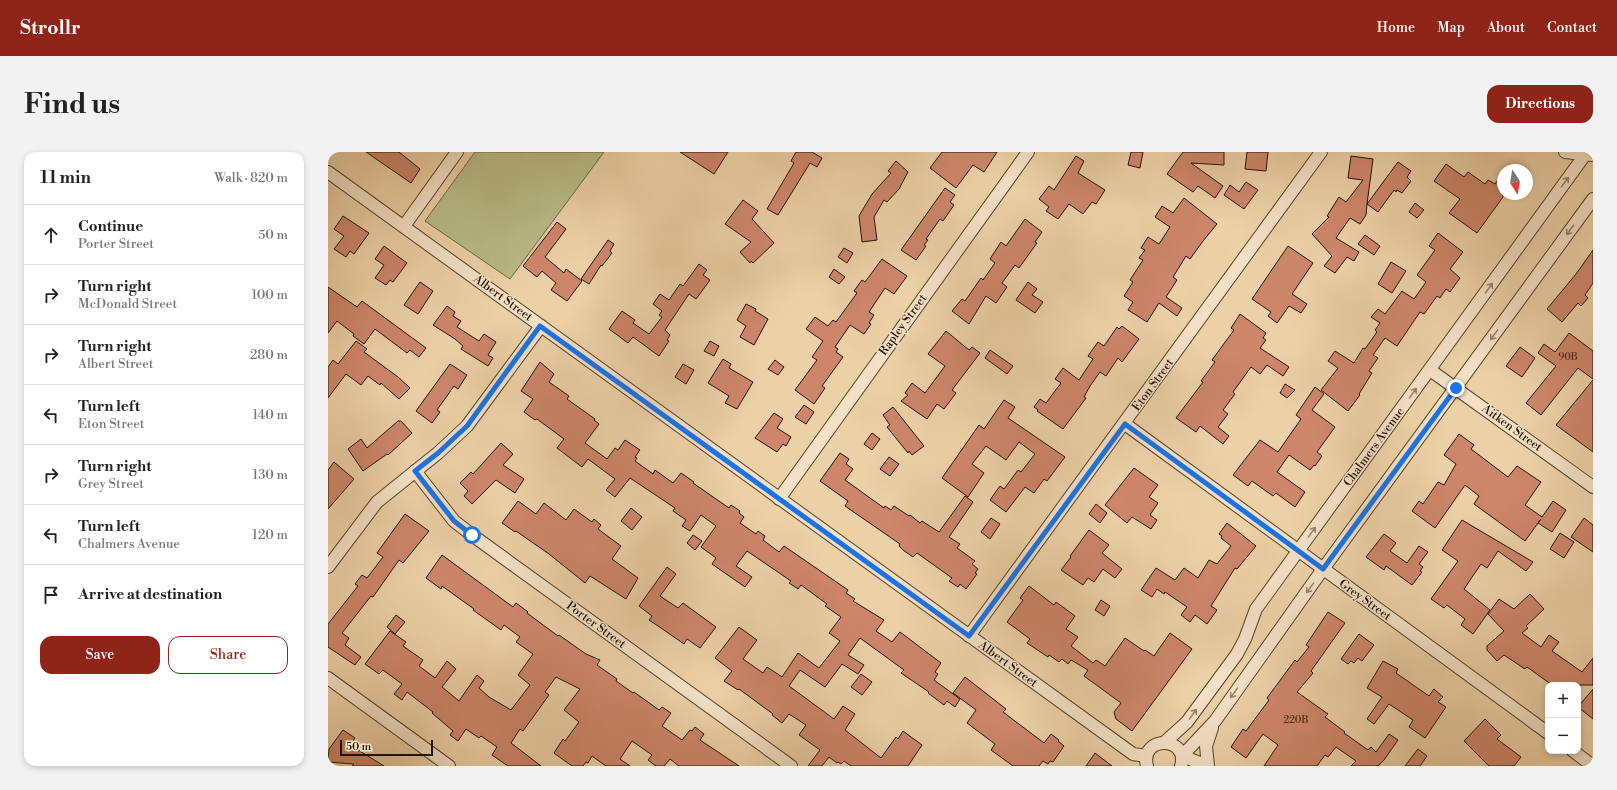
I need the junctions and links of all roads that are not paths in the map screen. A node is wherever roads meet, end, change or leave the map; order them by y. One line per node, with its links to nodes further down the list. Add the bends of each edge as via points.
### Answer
1 (457, 152): 8 (street)
2 (1028, 152): 15 (street, Rapley Street)
3 (1321, 152): 12 (street, Eton Street)
4 (1566, 152): 5 (street)
5 (1590, 154): 10 (street, Chalmers Avenue, one-way to 5)
6 (328, 172): 8 (street, Albert Street)
7 (1591, 205): 11 (street, one-way to 11)
8 (404, 226): 9 (street, Albert Street)
9 (540, 326): 13 (street, via 467,426); 15 (street, Albert Street)
10 (1430, 370): 11 (street, Aitken Street); 16 (street, Chalmers Avenue, one-way to 10)
11 (1456, 388): 14 (street, Aitken Street); 18 (street)
12 (1125, 424): 16 (street, Grey Street); 19 (street, Eton Street)
13 (415, 471): 17 (street, via 377,502); 28 (street, Porter Street, via 454,521)
14 (1593, 487)
15 (779, 498): 19 (street, Albert Street)
16 (1298, 551): 18 (street, Grey Street); 23 (street, Chalmers Avenue, one-way to 16, via 1187,722 1237,654 1256,609)
17 (328, 567)
18 (1323, 569): 21 (street, one-way to 21); 22 (street, Grey Street)
19 (969, 636): 25 (street, Albert Street, via 1133,754)
20 (328, 678): 27 (street)
21 (1215, 721): 26 (street); 29 (street, via 1206,746)
22 (1545, 731)
23 (1166, 742): 25 (street, Chalmers Avenue, via 1151,747); 26 (street, via 1176,746)
24 (1577, 754): 30 (street)
25 (1147, 761)
26 (1182, 761): 29 (street)
27 (449, 766)
28 (791, 766)
29 (1208, 766)
30 (1593, 766)

